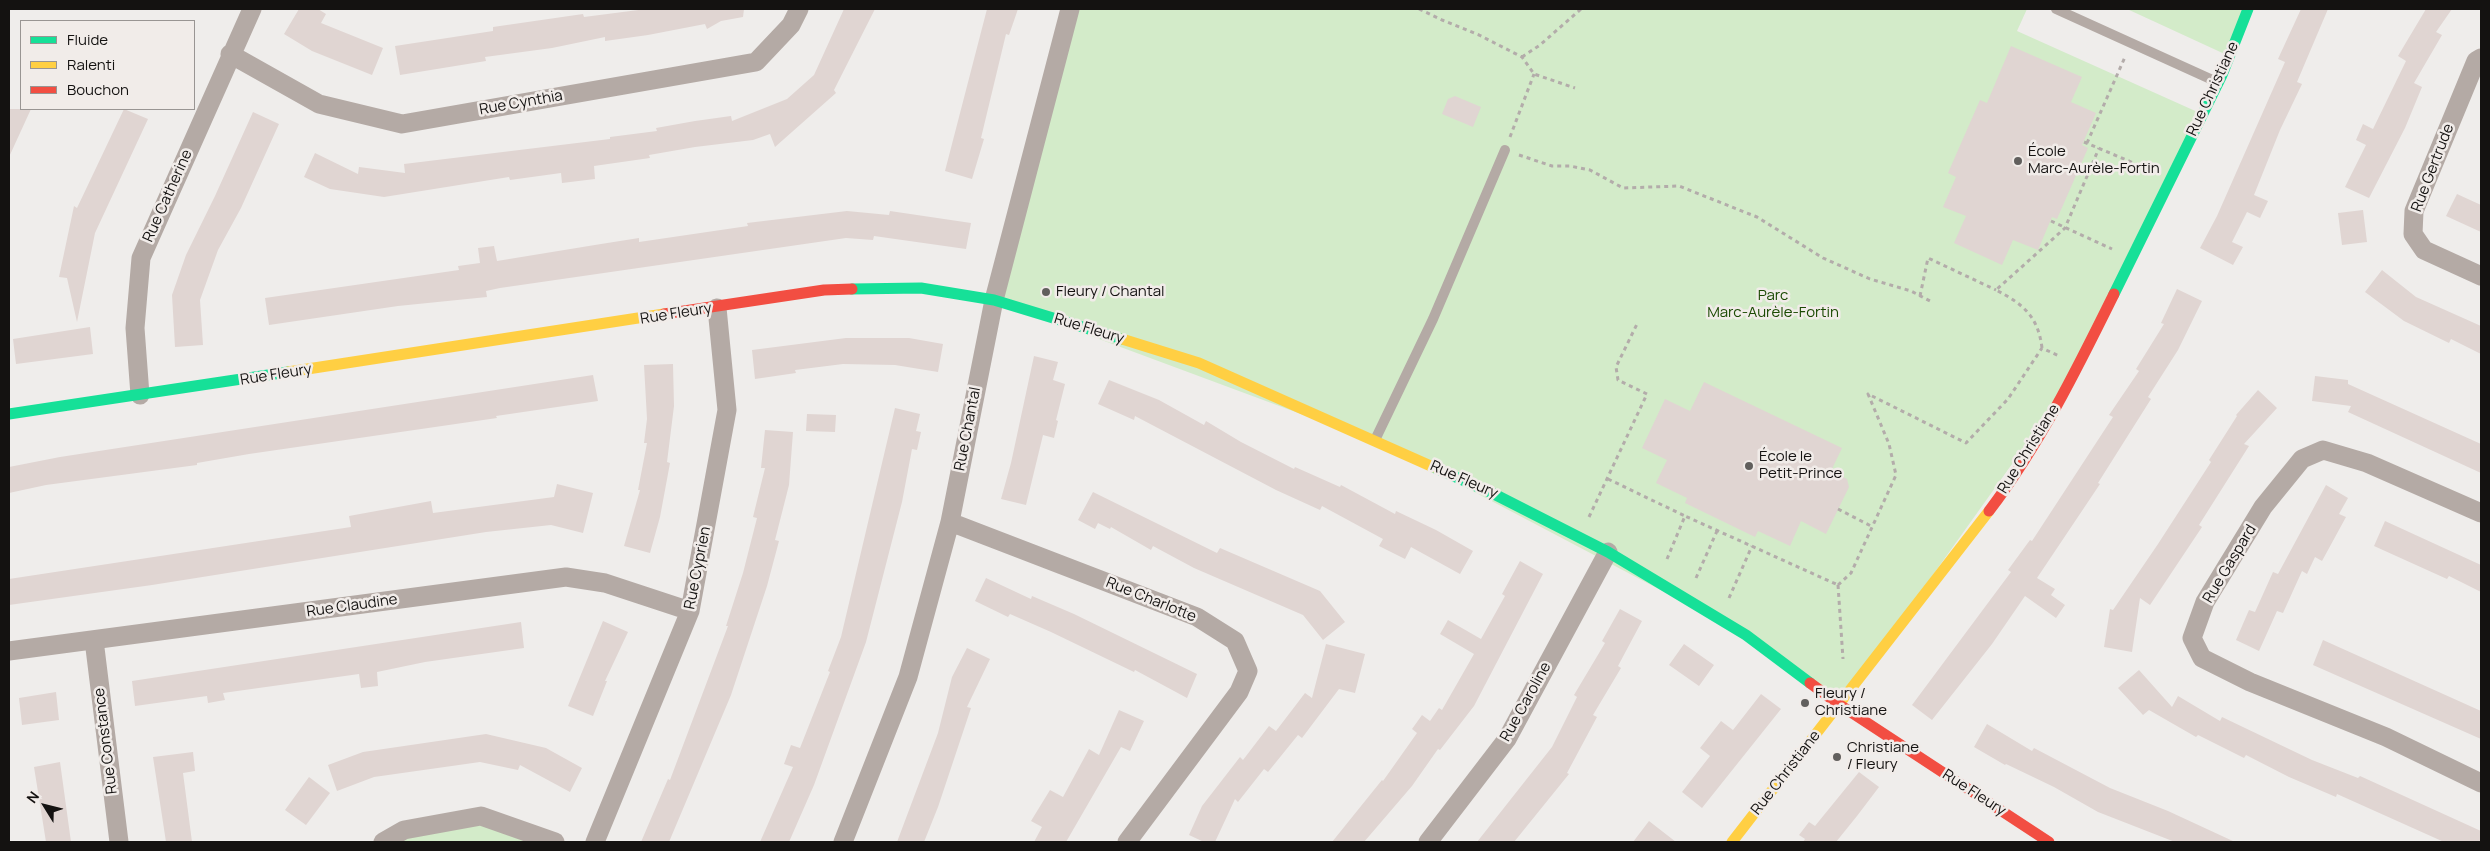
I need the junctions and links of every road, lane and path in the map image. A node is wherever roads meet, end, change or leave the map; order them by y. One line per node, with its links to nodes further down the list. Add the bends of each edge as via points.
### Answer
1 (252, 9): 9 (street, Rue Catherine)
2 (799, 9): 9 (street, Rue Cynthia, via 791,25 756,62 402,124 319,104)
3 (1070, 9): 24 (street, Rue Chantal)
4 (1420, 9): 10 (path, via 1479,34)
5 (1581, 9): 10 (path)
6 (2056, 9): 8 (lane)
7 (2248, 9): 13 (street, Rue Christiane)
8 (2131, 43): 13 (lane); 15 (path, via 2086,142)
9 (230, 54): 30 (street, Rue Catherine, via 141,258 135,328)
10 (1522, 57): 12 (path)
11 (2481, 58): 21 (street, Rue Gertrude, via 2476,61 2414,211 2413,234 2424,250)
12 (1534, 74): 14 (path); 16 (path)
13 (2218, 82): 17 (street, Rue Christiane)
14 (1575, 88)
15 (2099, 148): 17 (path); 19 (path)
16 (1505, 150): 23 (path, via 1552,166 1590,170 1623,188 1679,186 1758,217 1823,258); 32 (lane, via 1433,319)
17 (2170, 178): 20 (street, Rue Christiane)
18 (2050, 222): 19 (path)
19 (2065, 228): 20 (path); 22 (path)
20 (2132, 258): 51 (street, Rue Christiane, via 2072,380 2014,478)
21 (2481, 276)
22 (1996, 290): 23 (path, via 1928,258); 28 (path, via 2023,306 2040,331)
23 (1920, 296): 25 (path)
24 (994, 300): 26 (street, Rue Fleury, via 921,288 824,290); 32 (street, Rue Fleury, via 1199,363); 37 (street, Rue Chantal)
25 (1930, 301)
26 (717, 308): 30 (street, Rue Fleury); 46 (street, Rue Cyprien, via 727,410)
27 (1638, 322): 33 (path, via 1616,367 1618,380 1647,394)
28 (2042, 348): 29 (path); 38 (path, via 2008,398 1966,443 1868,394 1889,444 1896,475)
29 (2060, 357)
30 (140, 395): 31 (street, Rue Fleury)
31 (9, 414)
32 (1375, 440): 40 (street, Rue Fleury, via 1494,494)
33 (1608, 478): 36 (path); 40 (path)
34 (1838, 509): 38 (path)
35 (2481, 513): 52 (street, Rue Gaspard, via 2367,463 2323,450 2302,458 2263,507 2206,602 2192,638 2202,658 2250,682 2386,737)
36 (1685, 516): 39 (path); 43 (path)
37 (950, 522): 57 (street, Rue Chantal, via 908,677); 58 (street, Rue Charlotte, via 1197,617 1234,641 1248,671 1240,692)
38 (1873, 527): 44 (path, via 1851,573)
39 (1717, 530): 41 (path); 45 (path)
40 (1579, 538): 42 (street, Rue Fleury)
41 (1752, 546): 44 (path); 47 (path)
42 (1608, 552): 43 (street, Rue Fleury); 59 (street, Rue Caroline, via 1507,739)
43 (1658, 582): 45 (street, Rue Fleury)
44 (1838, 585): 50 (path)
45 (1687, 599): 47 (street, Rue Fleury)
46 (690, 611): 48 (street, Rue Claudine, via 605,583 566,577); 56 (street, Rue Cyprien)
47 (1720, 620): 51 (street, Rue Fleury, via 1746,635)
48 (94, 640): 49 (street, Rue Claudine); 53 (street, Rue Constance)
49 (9, 651)
50 (1843, 668)
51 (1840, 705): 60 (street, Rue Christiane); 61 (street, Rue Fleury)
52 (2481, 783)
53 (119, 842)
54 (383, 842): 55 (street, via 404,830 481,816)
55 (555, 842)
56 (595, 842)
57 (843, 842)
58 (1127, 842)
59 (1428, 842)
60 (1732, 842)
61 (2049, 842)

